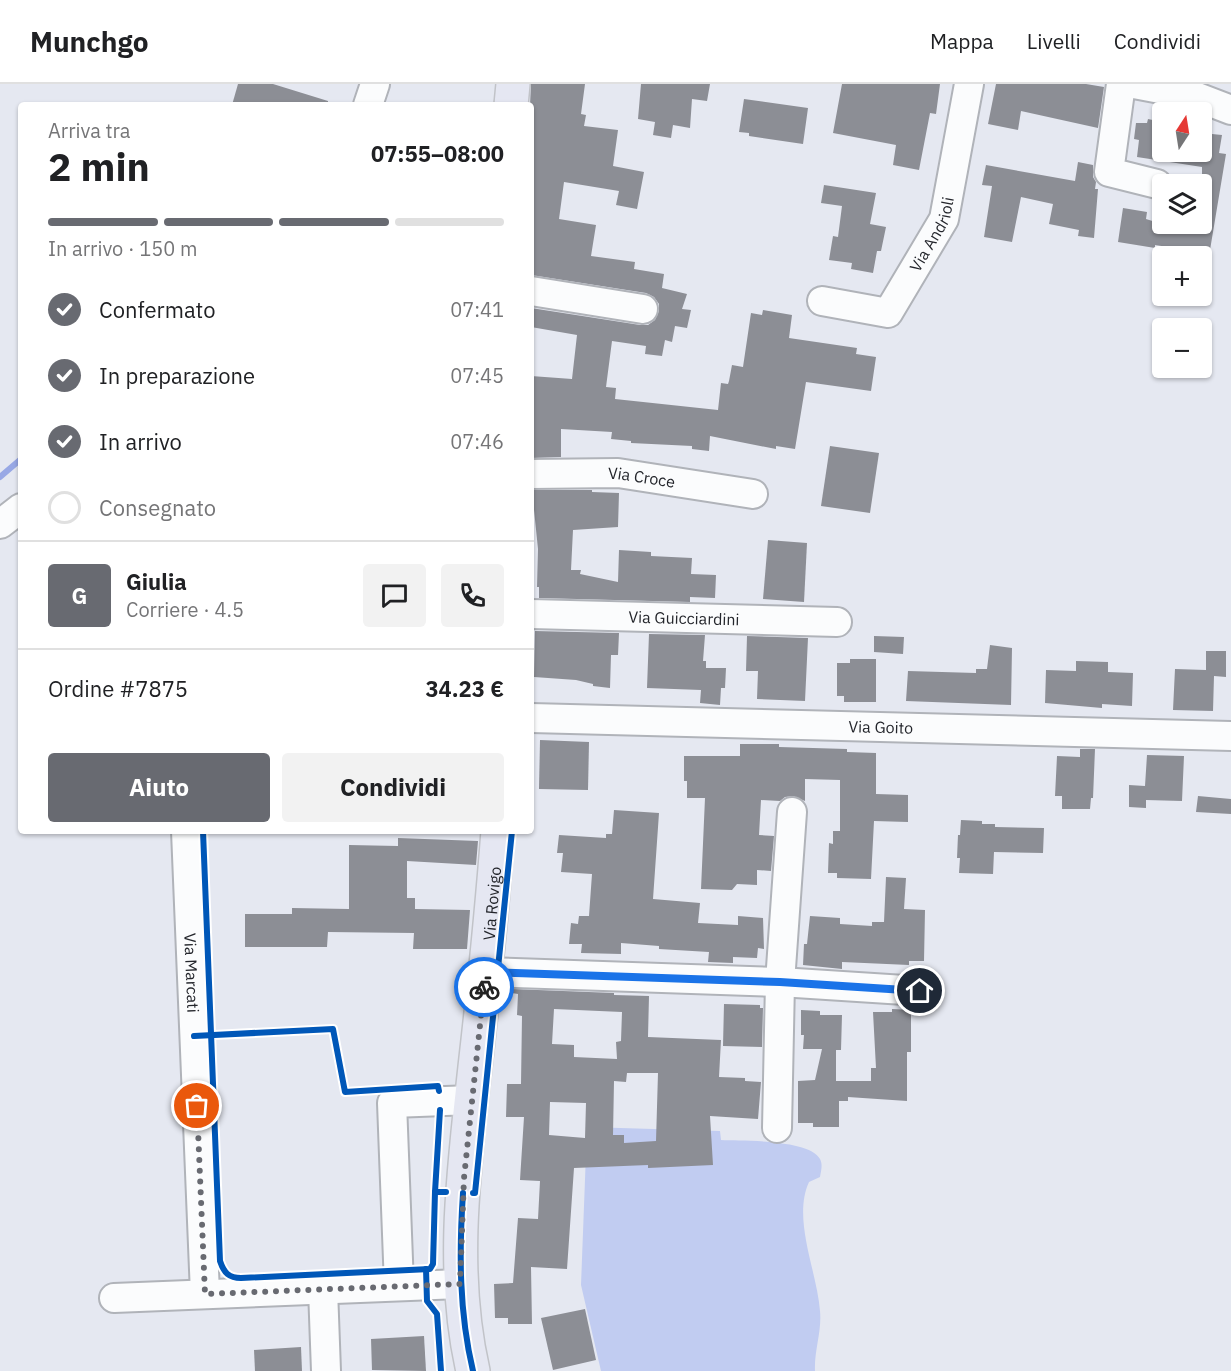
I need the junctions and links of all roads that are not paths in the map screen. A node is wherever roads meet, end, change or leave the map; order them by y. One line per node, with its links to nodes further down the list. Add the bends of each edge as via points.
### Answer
1 (375, 84): 6 (street)
2 (513, 84): 7 (main road)
3 (969, 84): 11 (street, Via Andrioli, via 944,219 888,312)
4 (1121, 84): 9 (street, via 1109,172)
5 (1134, 84): 8 (street, via 1192,95)
6 (369, 102)
7 (511, 102)
8 (1231, 110)
9 (1152, 183)
10 (534, 291): 12 (street)
11 (822, 301)
12 (643, 309)
13 (534, 474): 14 (street, Via Croce, via 618,473)
14 (753, 494)
15 (18, 510): 16 (street)
16 (0, 525)
17 (534, 614): 18 (street, Via Guicciardini)
18 (837, 622)
19 (534, 718): 20 (street, Via Goito)
20 (1231, 736)
21 (792, 812): 25 (street)
22 (186, 834): 32 (street, Via Marcati)
23 (498, 834): 24 (main road, Via Rovigo)
24 (486, 972): 25 (street); 27 (main road, Via Rovigo)
25 (780, 982): 26 (street); 28 (street)
26 (920, 991)
27 (472, 1100): 29 (main road, Via Rovigo); 30 (street, via 392,1103)
28 (777, 1128)
29 (460, 1284): 30 (street); 35 (main road, Via Rovigo)
30 (399, 1286): 31 (street)
31 (322, 1290): 32 (street); 34 (street)
32 (205, 1294): 33 (street)
33 (114, 1298)
34 (326, 1371)
35 (473, 1371)

